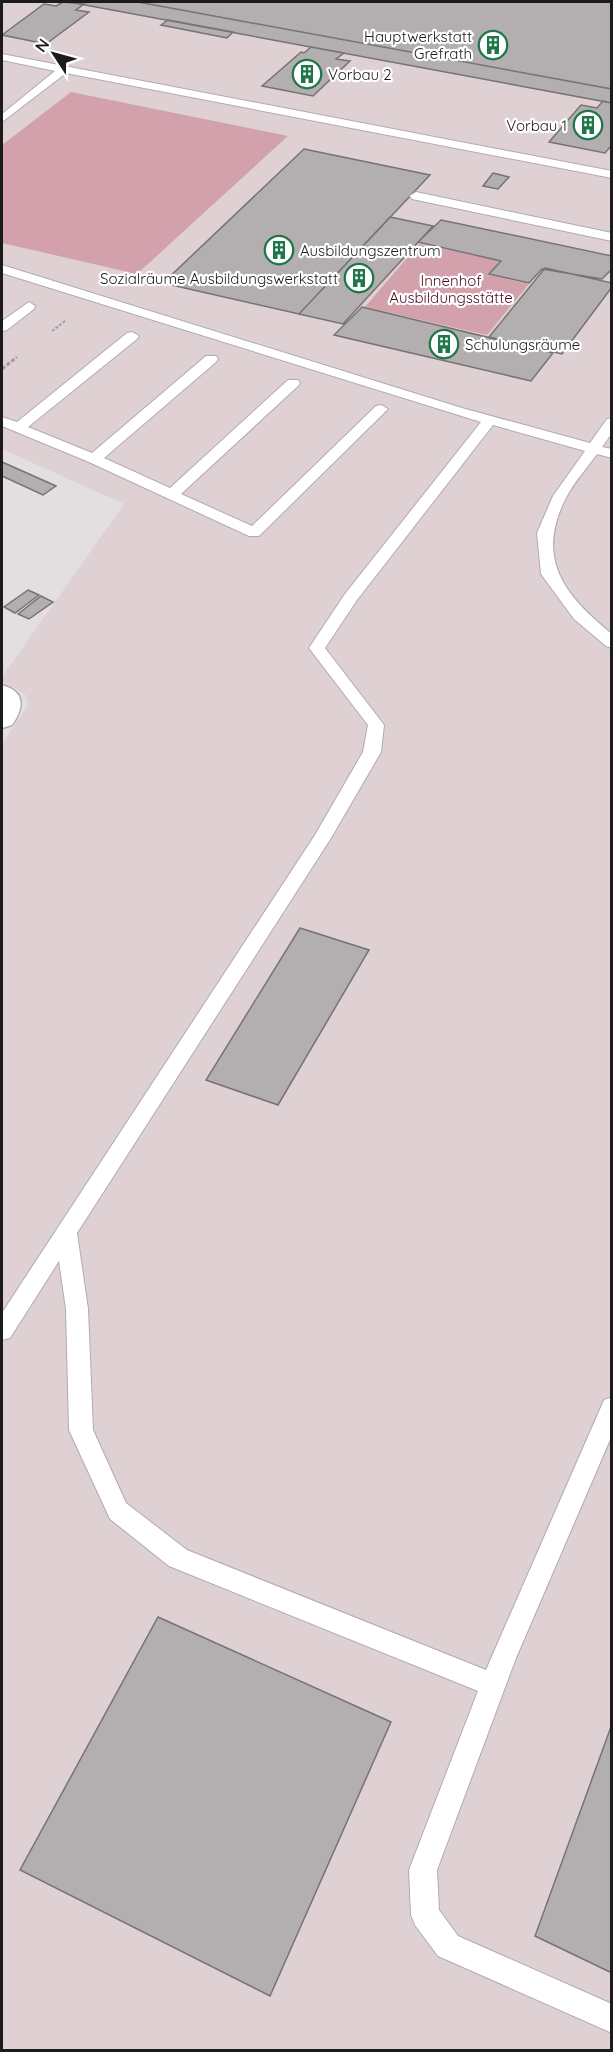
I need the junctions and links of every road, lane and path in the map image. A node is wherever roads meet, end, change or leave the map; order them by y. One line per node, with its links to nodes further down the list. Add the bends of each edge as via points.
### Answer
1 (2, 57): 2 (lane)
2 (64, 69): 3 (lane); 4 (lane)
3 (2, 118)
4 (612, 175)
5 (416, 196): 6 (lane)
6 (609, 232)
7 (2, 269): 14 (lane)
8 (29, 306): 9 (lane)
9 (2, 327)
10 (132, 336): 17 (lane)
11 (211, 359): 20 (lane)
12 (293, 383): 21 (lane)
13 (381, 409): 21 (lane, via 254,533)
14 (490, 420): 18 (lane); 23 (lane, via 351,597 317,648 376,725 372,752 316,848)
15 (2, 421): 17 (lane)
16 (612, 422): 18 (lane)
17 (18, 428): 20 (lane)
18 (593, 448): 19 (lane); 22 (lane, via 561,496 545,533 549,574 580,616)
19 (612, 454)
20 (94, 459): 21 (lane)
21 (170, 496)
22 (612, 643)
23 (66, 1232): 24 (lane); 26 (lane, via 77,1309 81,1430 118,1511 178,1558)
24 (2, 1331)
25 (612, 1407): 26 (lane)
26 (493, 1685): 27 (lane, via 423,1870 425,1915 448,1946)
27 (612, 2019)

